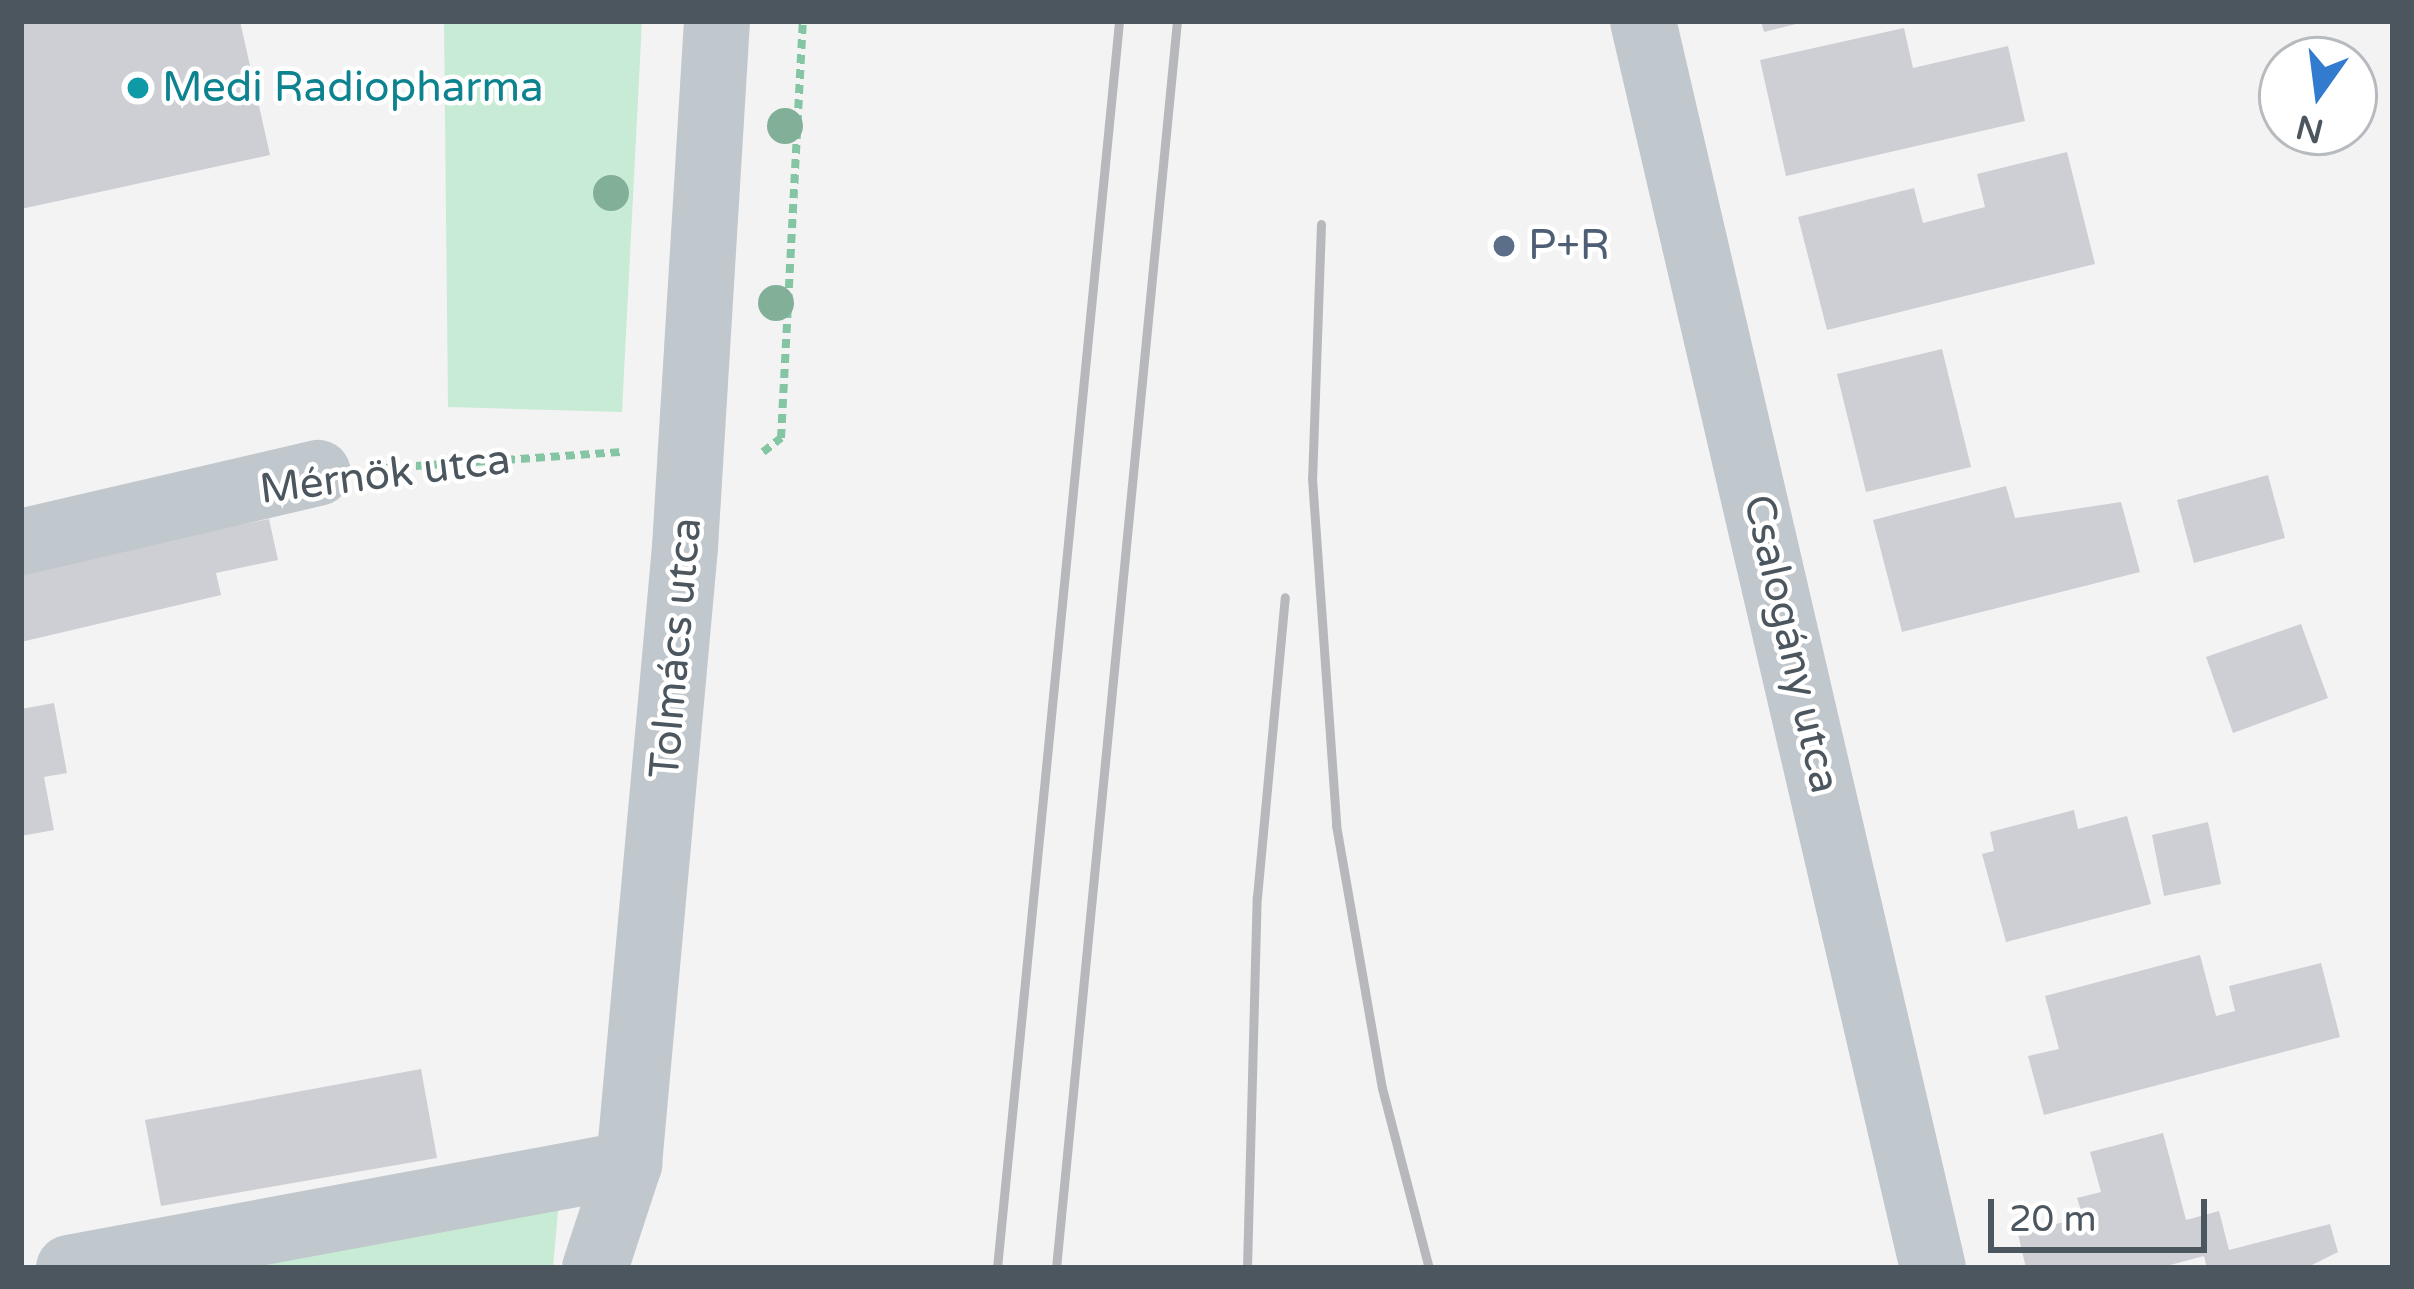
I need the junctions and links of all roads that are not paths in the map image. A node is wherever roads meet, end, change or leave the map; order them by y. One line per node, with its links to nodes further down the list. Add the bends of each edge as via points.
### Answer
1 (717, 21): 5 (street, Tolmács utca, via 686,547)
2 (1643, 21): 8 (street, Csalogány utca)
3 (318, 473): 4 (street, Mérnök utca)
4 (21, 542)
5 (629, 1164): 6 (street); 7 (street, Tolmács utca)
6 (70, 1268)
7 (596, 1268)
8 (1934, 1268)

